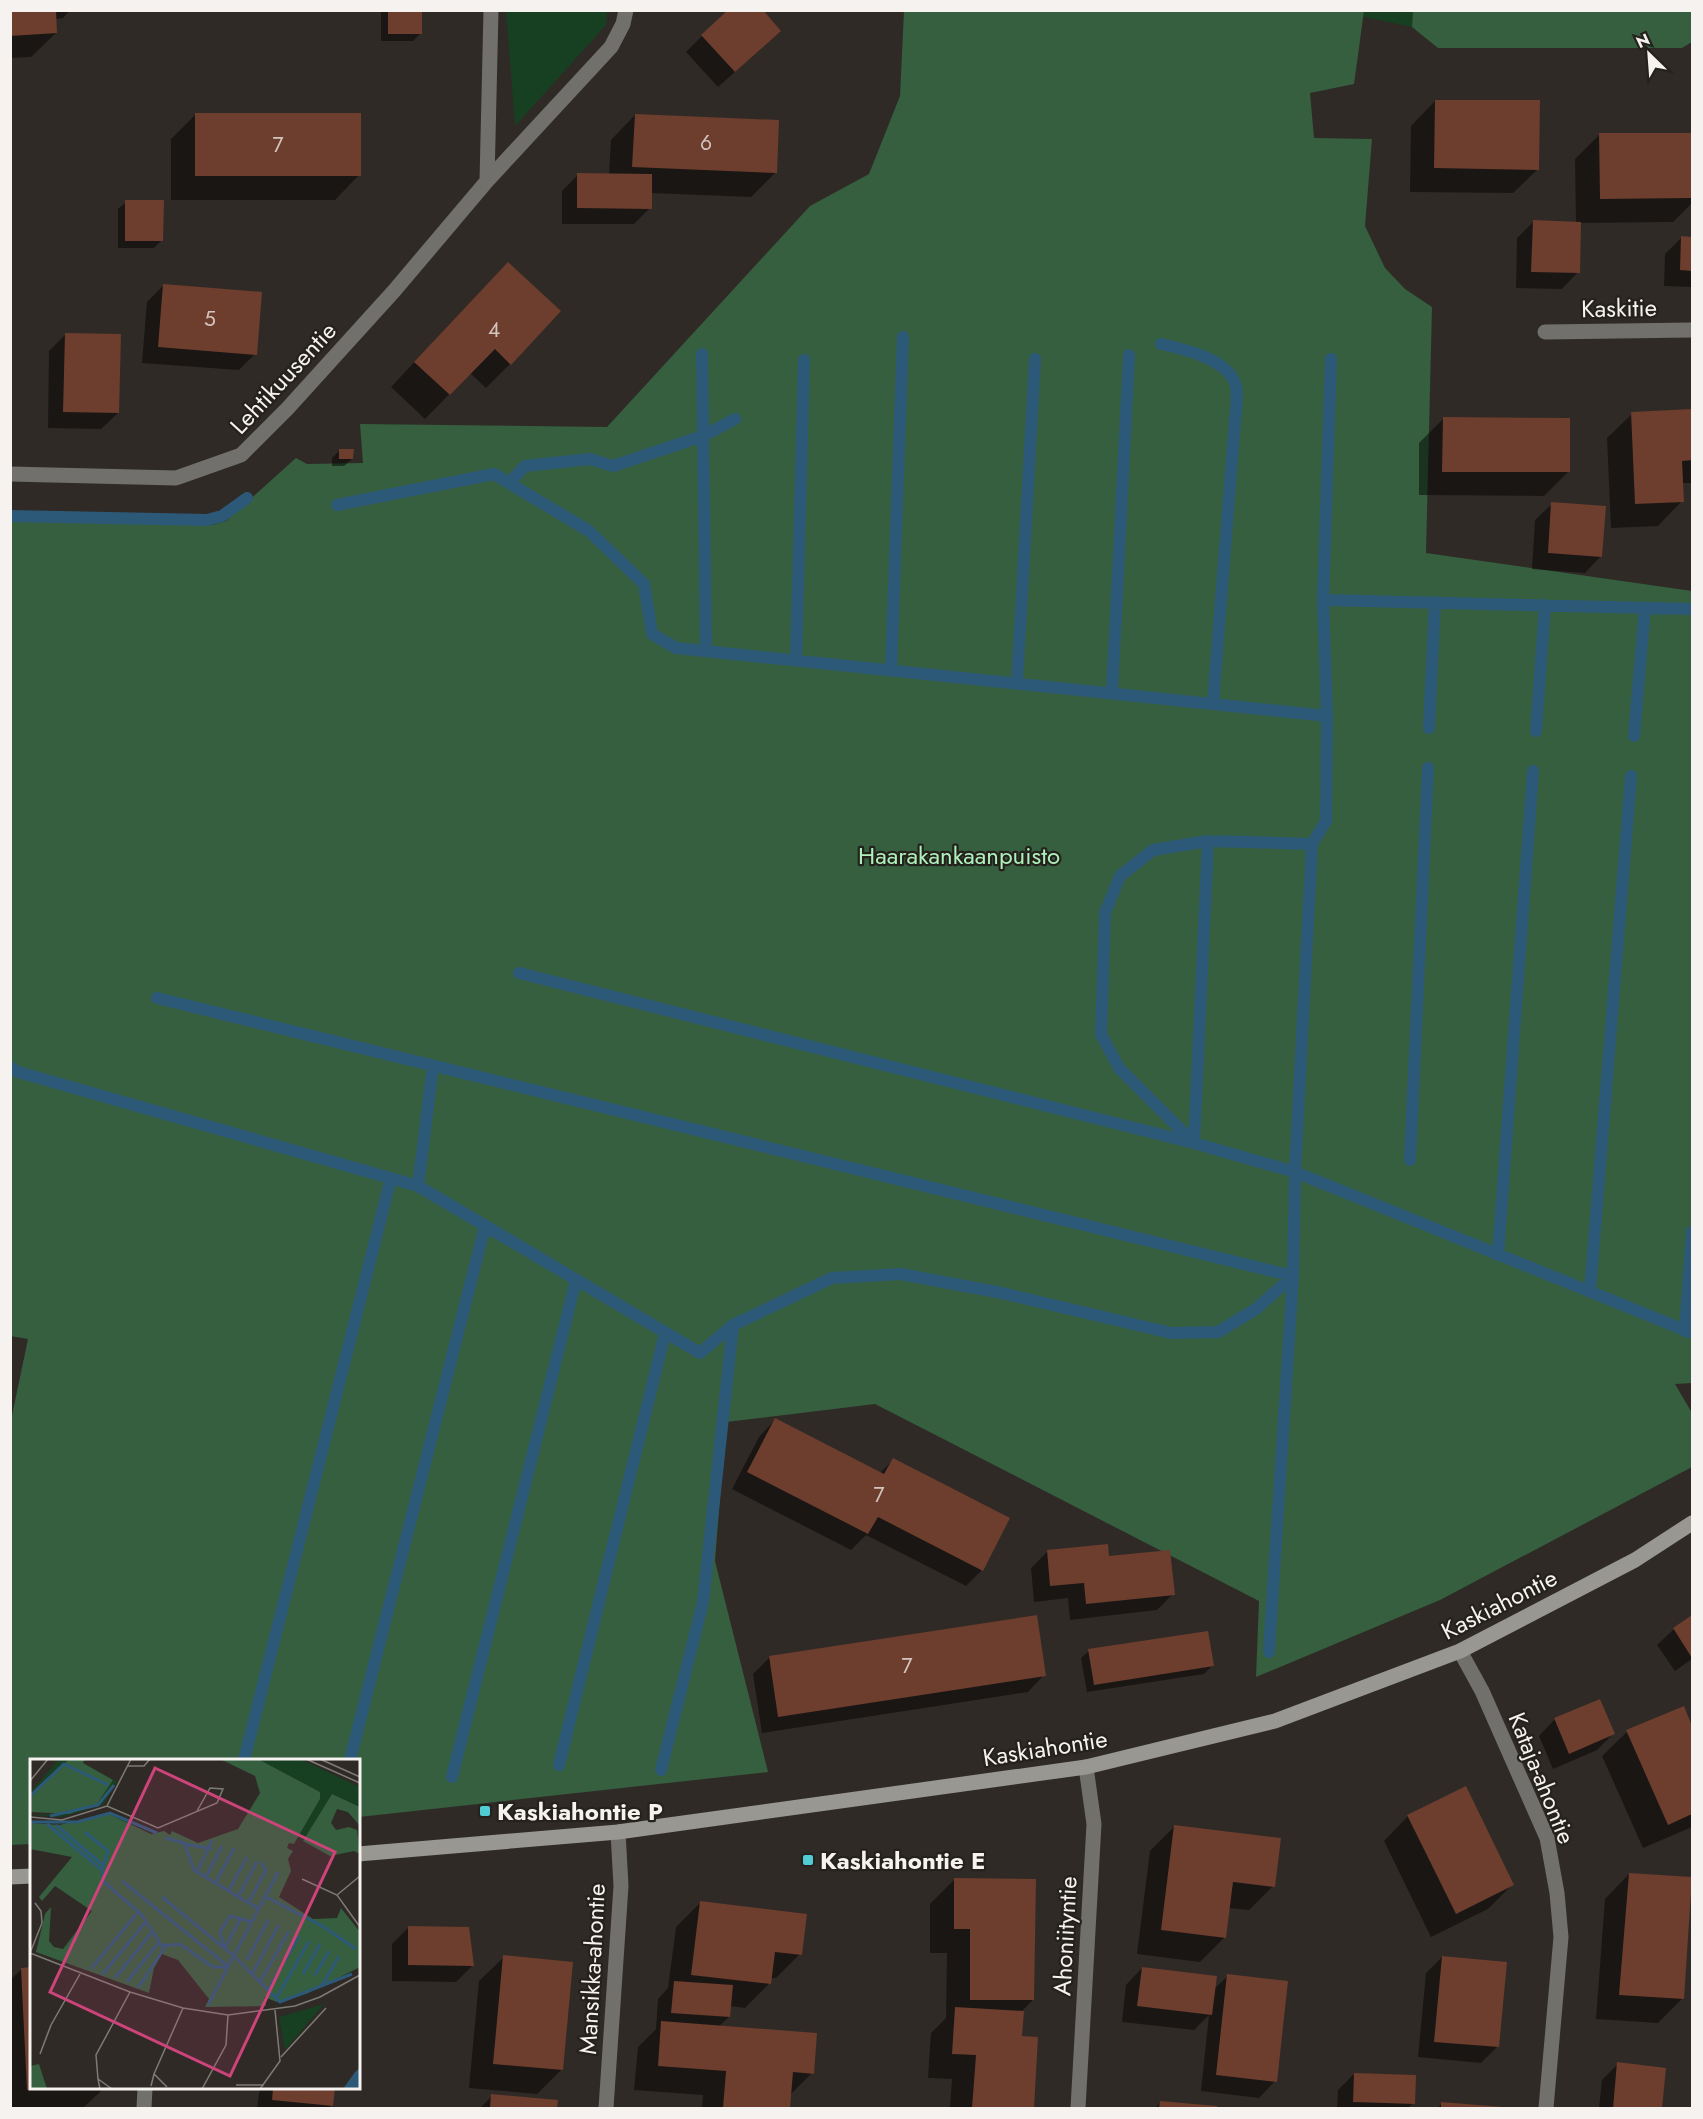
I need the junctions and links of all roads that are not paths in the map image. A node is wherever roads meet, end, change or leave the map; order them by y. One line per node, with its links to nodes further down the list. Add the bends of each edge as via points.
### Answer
1 (491, 10): 3 (street)
2 (626, 10): 3 (street, Lehtikuusentie, via 611,47)
3 (487, 181): 6 (street, Lehtikuusentie, via 394,291 241,455 176,478)
4 (1692, 330): 5 (street, Kaskitie)
5 (1545, 332)
6 (10, 474)
7 (1692, 1523): 8 (street, Kaskiahontie, via 1635,1560)
8 (1460, 1651): 9 (street, Kaskiahontie, via 1275,1721); 18 (street, Kataja-ahontie, via 1482,1691 1547,1838 1561,1937)
9 (1086, 1767): 10 (street, Kaskiahontie); 17 (street, Ahoniityntie, via 1094,1824)
10 (618, 1832): 11 (street, Kaskiahontie); 16 (street, Mansikka-ahontie, via 621,1886)
11 (360, 1854)
12 (30, 1876): 13 (street)
13 (10, 1877)
14 (145, 2089): 15 (street)
15 (144, 2109)
16 (606, 2109)
17 (1078, 2109)
18 (1545, 2109)

